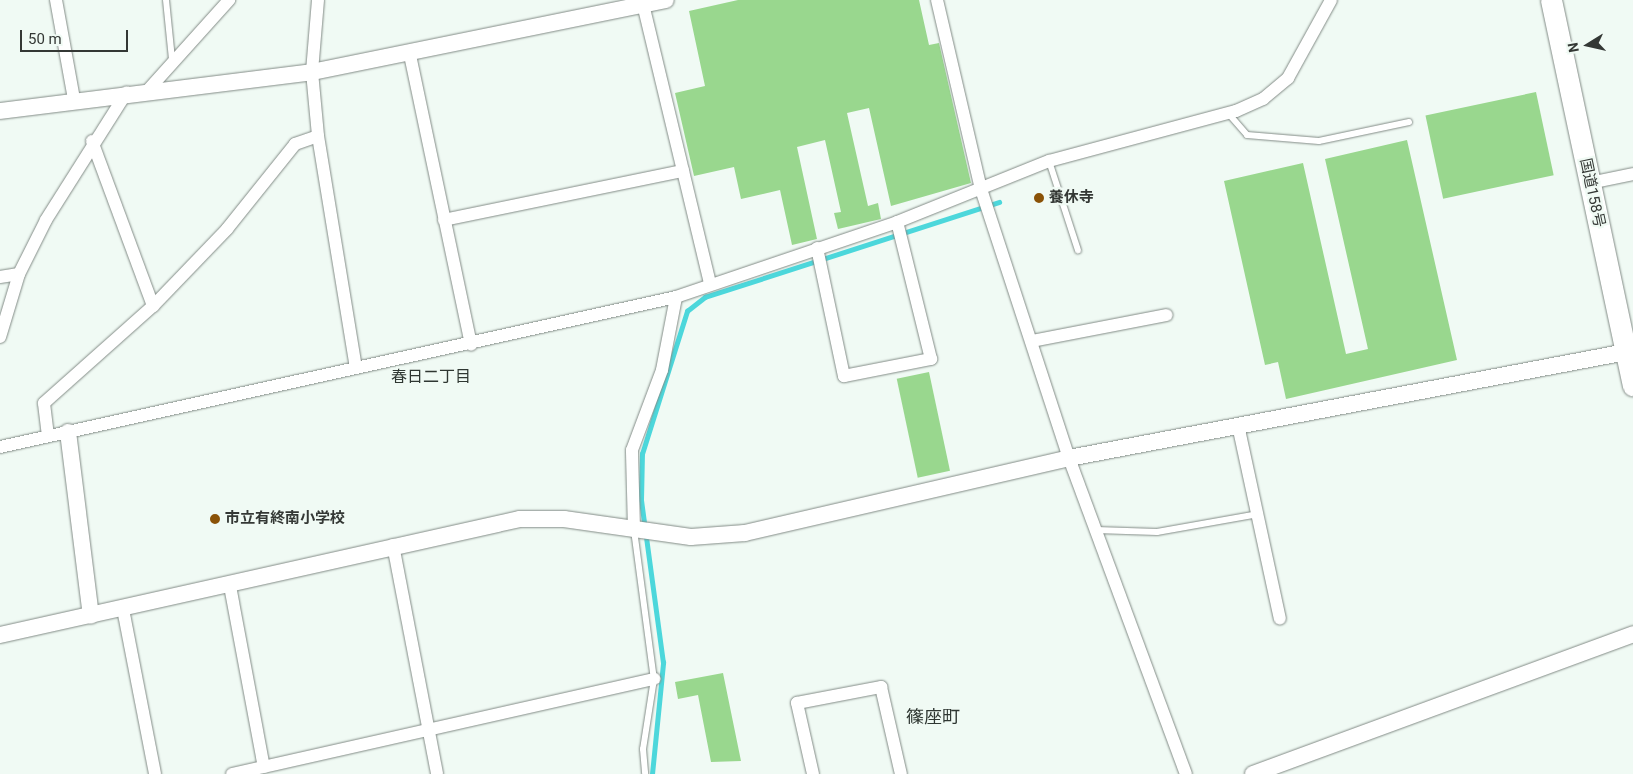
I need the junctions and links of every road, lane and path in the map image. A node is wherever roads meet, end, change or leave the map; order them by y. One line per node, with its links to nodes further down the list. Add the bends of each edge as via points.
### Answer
1 (56, 0): 15 (street)
2 (166, 0): 11 (lane)
3 (229, 0): 11 (street)
4 (318, 0): 12 (street)
5 (666, 0): 9 (street)
6 (937, 0): 25 (street)
7 (1331, 0): 17 (street, via 1288,78 1263,99)
8 (1551, 0): 24 (highway, 国道158号)
9 (642, 2): 10 (street); 22 (street)
10 (410, 56): 12 (street); 26 (street)
11 (172, 59): 13 (street)
12 (312, 72): 13 (street); 19 (street)
13 (149, 89): 14 (street)
14 (127, 92): 15 (street); 20 (street)
15 (74, 99): 16 (street)
16 (0, 111)
17 (1228, 113): 18 (lane, via 1247,135 1319,141); 21 (street)
18 (1409, 122)
19 (318, 136): 34 (street, via 295,144 227,229); 40 (street)
20 (92, 141): 30 (street); 34 (street)
21 (1049, 161): 25 (street); 29 (lane)
22 (683, 171): 26 (street); 32 (street)
23 (1633, 174): 24 (street)
24 (1590, 183): 39 (highway, 国道158号)
25 (981, 189): 27 (street); 37 (street)
26 (444, 220): 38 (street)
27 (896, 222): 28 (street); 28 (street, via 931,359 844,376)
28 (817, 248): 32 (street)
29 (1078, 250)
30 (19, 274): 31 (street); 36 (street)
31 (0, 277)
32 (710, 283): 33 (street)
33 (676, 297): 38 (street); 48 (street, via 662,370 632,450)
34 (153, 306): 44 (street, via 44,403)
35 (1167, 314): 37 (street)
36 (0, 337)
37 (1032, 342): 46 (street)
38 (471, 345): 40 (street)
39 (1626, 352): 41 (highway, 国道158号); 42 (street)
40 (356, 368): 43 (street)
41 (1633, 385)
42 (1238, 425): 46 (street); 47 (street)
43 (68, 432): 44 (street); 53 (street)
44 (48, 436): 45 (street)
45 (0, 447)
46 (1069, 458): 48 (street, via 745,533 691,537); 49 (street)
47 (1258, 514): 49 (lane, via 1157,532); 54 (street)
48 (634, 529): 50 (street, via 520,519); 57 (lane)
49 (1096, 530): 66 (street)
50 (393, 545): 51 (street); 58 (street)
51 (230, 586): 52 (street); 59 (street)
52 (123, 609): 53 (street); 60 (street)
53 (91, 616): 56 (street)
54 (1280, 619)
55 (1633, 634): 67 (street)
56 (0, 635)
57 (654, 679): 58 (street); 63 (lane, via 643,749)
58 (429, 731): 59 (street); 62 (street)
59 (264, 766): 61 (street)
60 (155, 774)
61 (232, 774)
62 (437, 774)
63 (645, 774)
64 (813, 774): 65 (street, via 797,703 881,687)
65 (901, 774)
66 (1186, 774)
67 (1253, 774)

